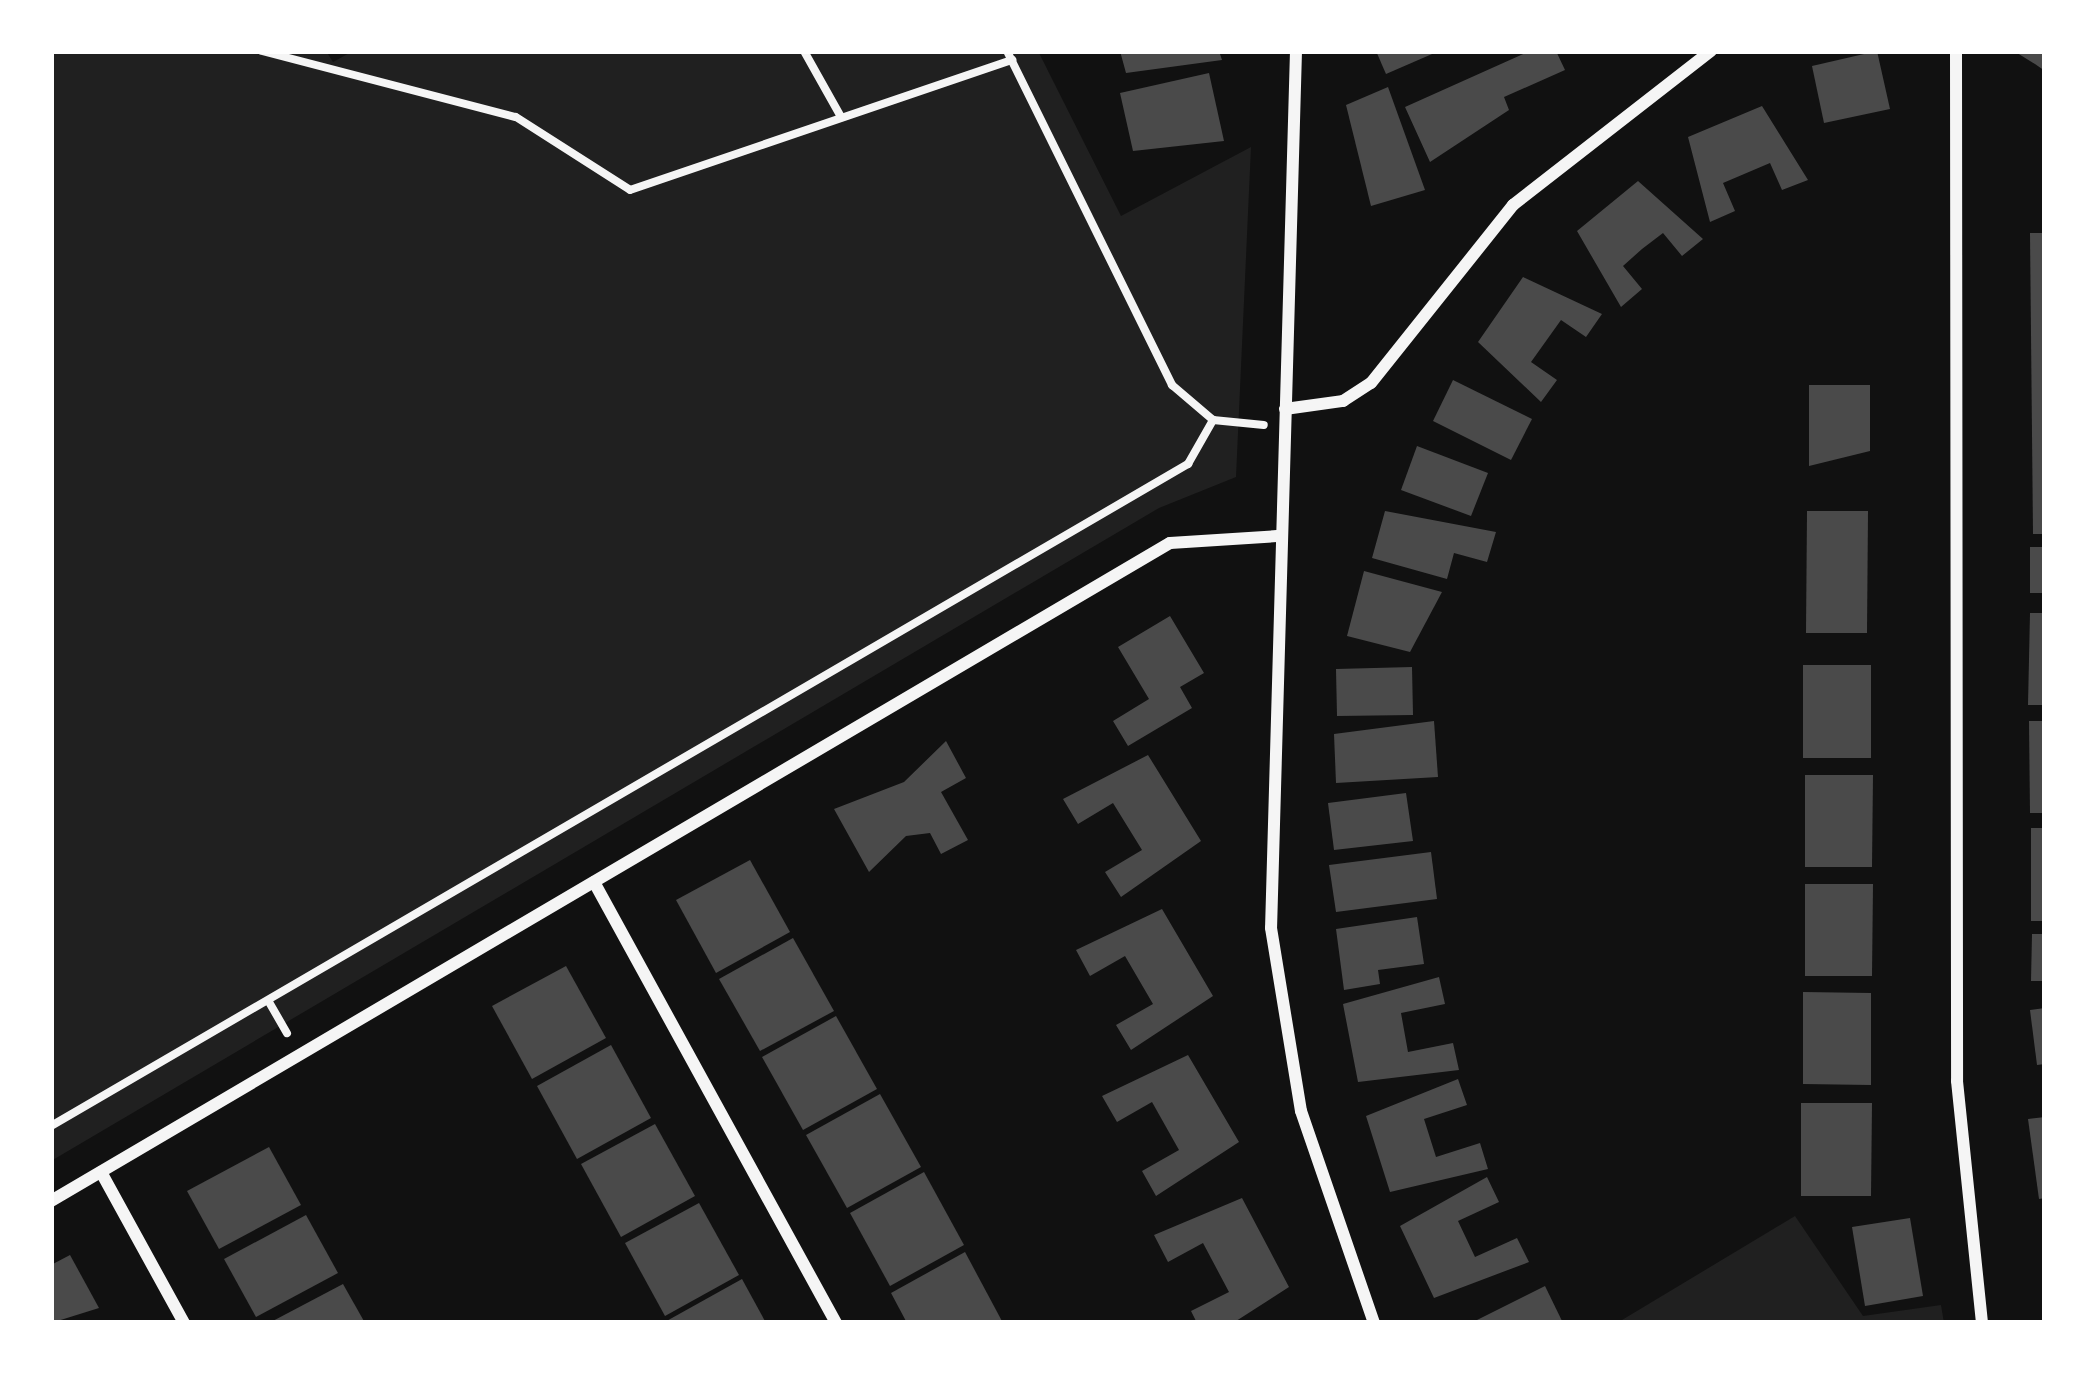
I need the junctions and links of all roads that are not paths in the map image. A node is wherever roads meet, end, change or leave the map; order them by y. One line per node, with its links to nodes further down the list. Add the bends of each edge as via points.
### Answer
1 (1296, 51): 4 (street)
2 (1711, 51): 4 (street, via 1513,205 1372,382 1343,401)
3 (1956, 51): 12 (street, via 1957,1081)
4 (1285, 409): 5 (street)
5 (1277, 536): 6 (street, via 1170,543); 11 (street, via 1269,825 1281,1012 1328,1207)
6 (593, 882): 7 (street); 10 (street)
7 (101, 1172): 8 (street); 9 (street)
8 (51, 1201)
9 (184, 1323)
10 (836, 1323)
11 (1374, 1323)
12 (1982, 1323)

